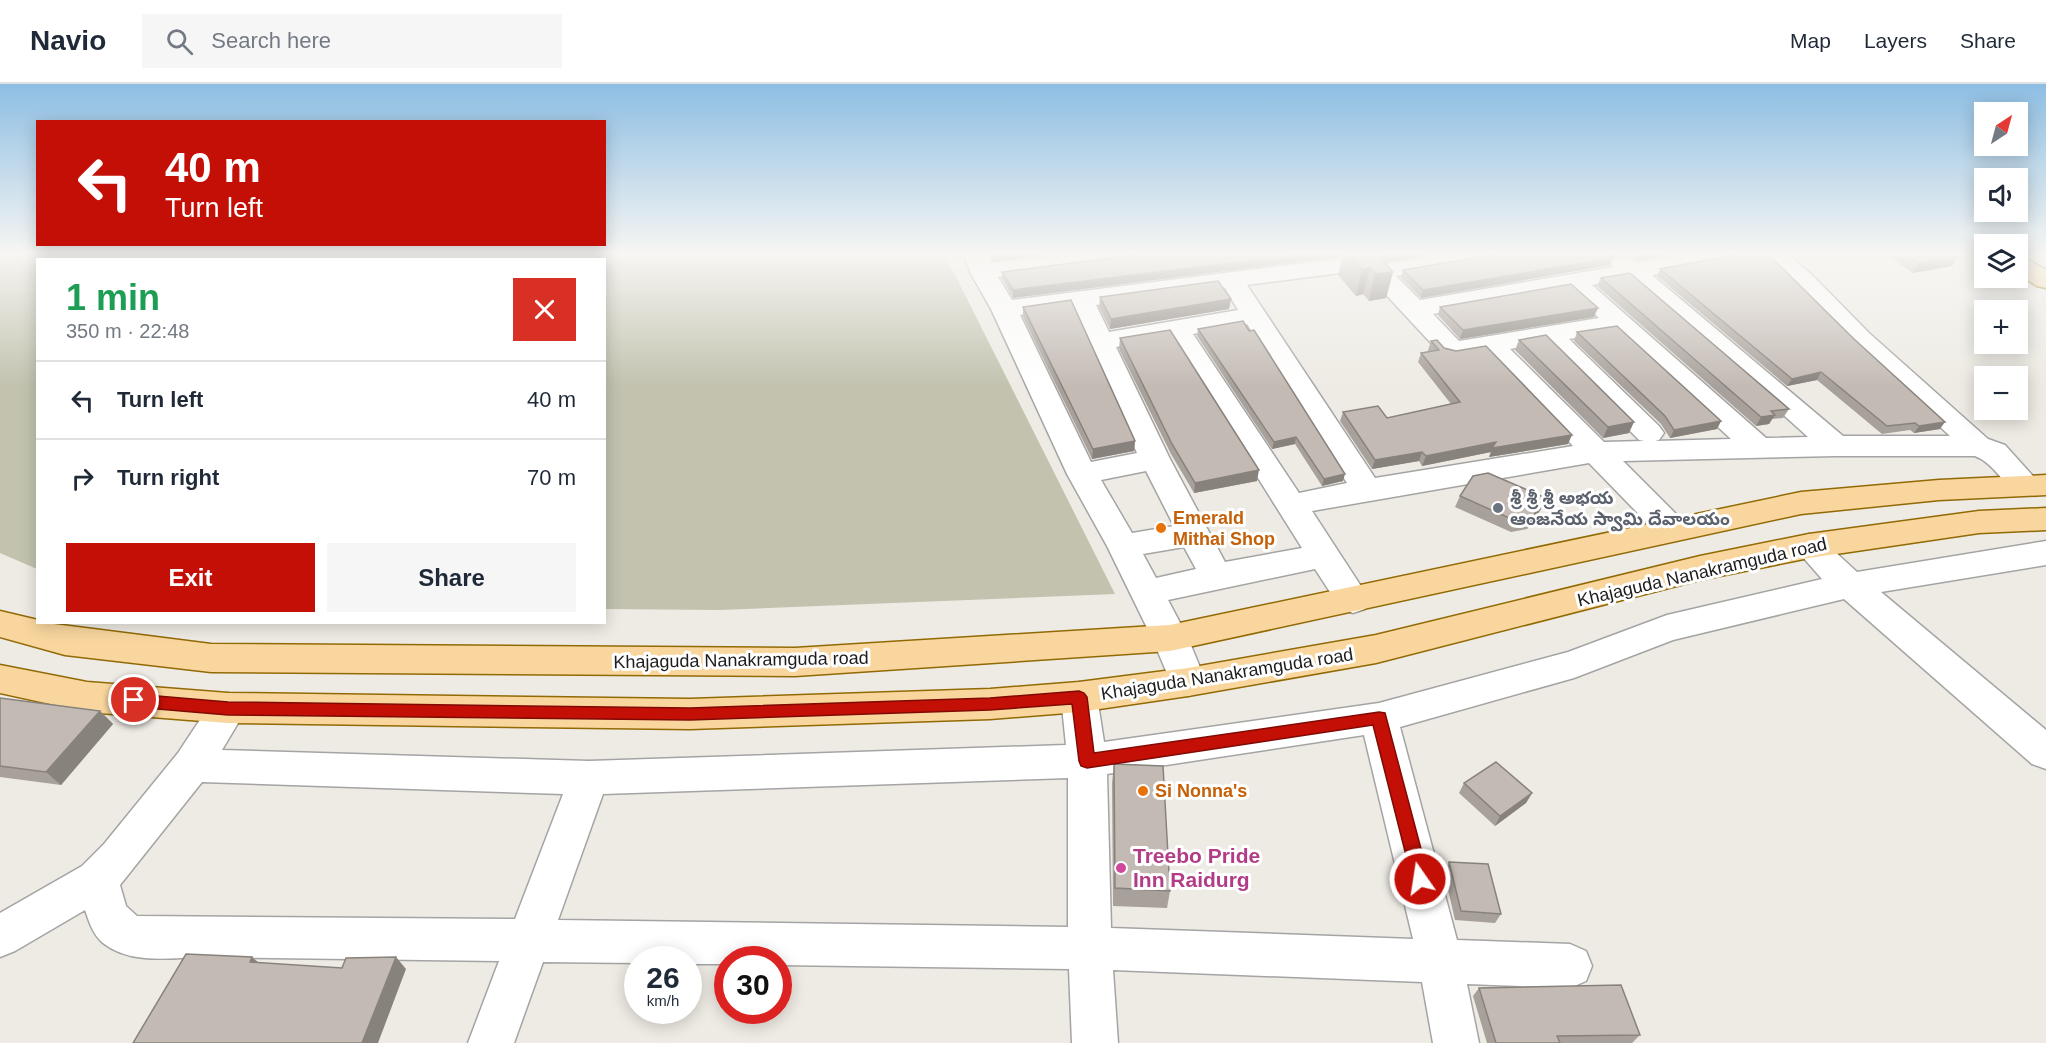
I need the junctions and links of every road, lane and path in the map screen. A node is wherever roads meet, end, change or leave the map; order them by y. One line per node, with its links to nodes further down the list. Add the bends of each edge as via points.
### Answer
1 (998, 298): 9 (street)
2 (1081, 298): 9 (street); 15 (street)
3 (1243, 298): 11 (street)
4 (1404, 298): 10 (street)
5 (1481, 298): 10 (street)
6 (1592, 298): 12 (street)
7 (1665, 298): 18 (street)
8 (1820, 298): 19 (street)
9 (1004, 309): 23 (street)
10 (1415, 309): 16 (street, via 1453,350)
11 (1255, 315): 13 (street); 25 (street)
12 (1620, 323): 14 (street); 20 (street)
13 (1177, 329): 15 (street); 26 (street)
14 (1548, 334): 16 (street); 17 (street)
15 (1102, 341): 22 (street)
16 (1489, 343): 21 (street)
17 (1649, 433)
18 (1836, 446): 19 (street); 20 (street)
19 (1978, 446): 24 (street, via 1994,452)
20 (1759, 448): 21 (street)
21 (1595, 452): 25 (street); 28 (street)
22 (1155, 459): 23 (street); 29 (street)
23 (1082, 474): 30 (street)
24 (2036, 485): 28 (main road, Khajaguda Nanakramguda road, via 1801,503)
25 (1366, 490): 26 (street)
26 (1290, 505): 33 (street)
27 (2046, 519): 31 (main road, Khajaguda Nanakramguda road, via 1979,522)
28 (1673, 530): 37 (main road, Khajaguda Nanakramguda road)
29 (1193, 534): 30 (street); 34 (street)
30 (1123, 546): 36 (street)
31 (1809, 546): 35 (street); 41 (main road, Khajaguda Nanakramguda road, via 1700,568 1376,649)
32 (2046, 553): 35 (street)
33 (1325, 555): 34 (street); 37 (street)
34 (1216, 576): 36 (street)
35 (1851, 585): 44 (street, via 1667,628 1574,664); 45 (street)
36 (1147, 593): 39 (street)
37 (1353, 600): 39 (main road, Khajaguda Nanakramguda road)
38 (0, 624): 39 (main road, Khajaguda Nanakramguda road, via 65,641 211,658 795,662)
39 (1170, 638): 41 (street)
40 (0, 679): 43 (main road, Khajaguda Nanakramguda road, via 87,697)
41 (1188, 682): 42 (main road, Khajaguda Nanakramguda road)
42 (1079, 697): 43 (main road, Khajaguda Nanakramguda road, via 990,704 690,714); 46 (street)
43 (228, 708): 47 (street)
44 (1379, 718): 46 (street); 53 (street)
45 (2046, 753)
46 (1087, 761): 48 (street); 52 (street)
47 (192, 765): 48 (street); 49 (street)
48 (589, 778): 51 (street)
49 (97, 880): 50 (street); 51 (street, via 111,921 129,934 154,939 195,936)
50 (0, 936)
51 (528, 942): 52 (street); 55 (street)
52 (1089, 948): 53 (street); 56 (street)
53 (1440, 961): 54 (street); 57 (street)
54 (1570, 966)
55 (491, 1043)
56 (1095, 1043)
57 (1456, 1043)

